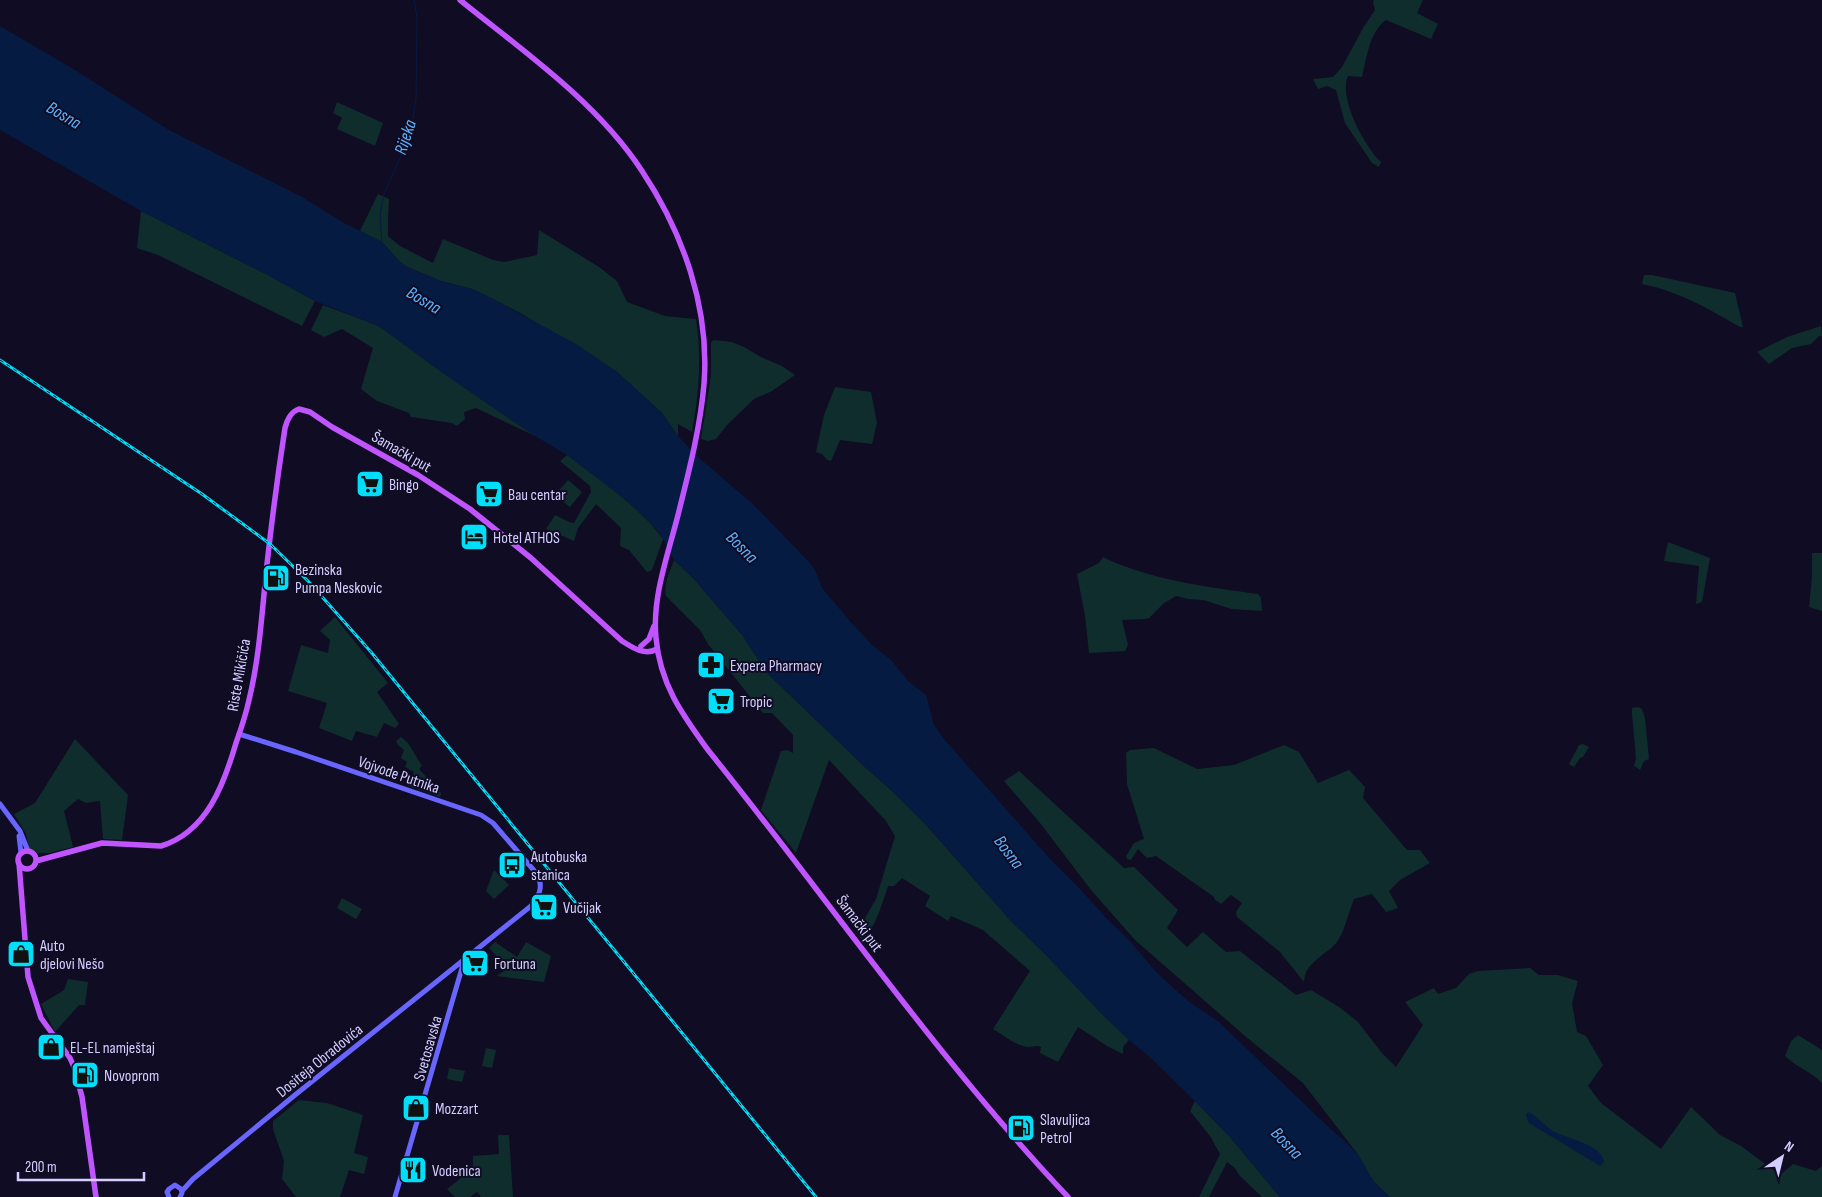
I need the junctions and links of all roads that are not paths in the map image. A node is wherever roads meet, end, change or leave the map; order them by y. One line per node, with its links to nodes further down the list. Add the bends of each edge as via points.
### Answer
1 (460, 0): 3 (main road, via 556,79 614,134 641,169 667,214 692,279 703,333 704,383 694,448 658,594)
2 (320, 419): 4 (main road, Šamački put, via 470,509 531,558); 7 (main road, Riste Mikičića, via 298,409 286,422 256,664)
3 (656, 622): 5 (main road, via 649,639); 6 (main road)
4 (629, 646): 5 (main road); 6 (main road, Šamački put, via 645,652)
5 (641, 646): 6 (main road, via 650,645)
6 (657, 649): 22 (main road, Šamački put, via 672,697 708,750 954,1066)
7 (239, 734): 11 (main road, Riste Mikičića, via 220,791 211,807 185,834 161,846 102,843); 15 (street, Vojvode Putnika, via 481,815 493,823)
8 (0, 804): 9 (street, via 16,826)
9 (24, 852): 10 (main road); 13 (main road)
10 (34, 854): 11 (main road, Riste Mikičića); 12 (main road)
11 (62, 855): 12 (main road, Riste Mikičića)
12 (36, 861): 14 (main road)
13 (19, 863): 14 (main road); 16 (main road)
14 (28, 868): 16 (main road)
15 (532, 868): 17 (street, Dositeja Obradovića, via 541,884 537,899)
16 (21, 886): 20 (main road, via 28,977 41,1018 74,1067 82,1097)
17 (462, 962): 18 (street, Dositeja Obradovića, via 295,1095 193,1179); 21 (street, Svetosavska)
18 (181, 1193): 19 (street, Dositeja Obradovića, via 173,1185)
19 (167, 1196)
20 (96, 1197)
21 (395, 1197)
22 (1068, 1197)

